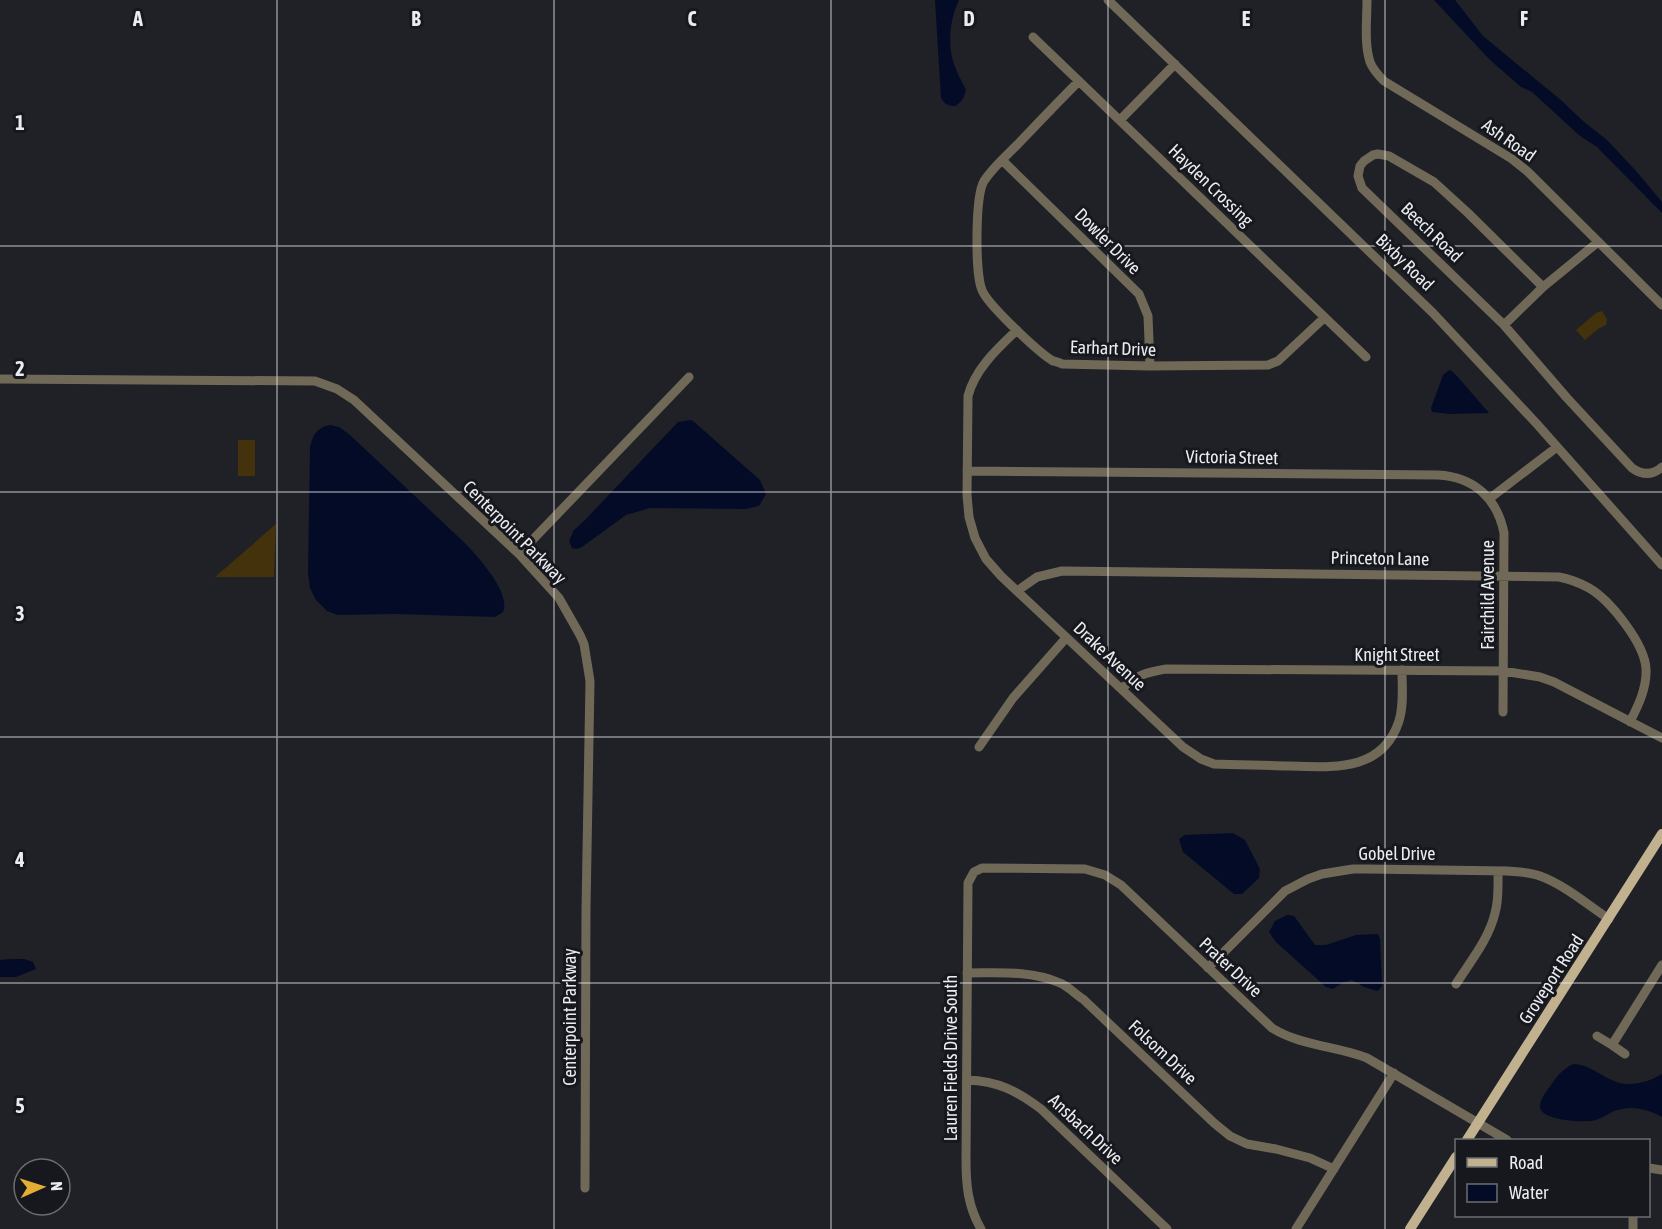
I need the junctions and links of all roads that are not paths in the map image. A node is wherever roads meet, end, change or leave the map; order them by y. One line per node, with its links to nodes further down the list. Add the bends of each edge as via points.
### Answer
1 (1108, 0): 4 (street, Bixby Road)
2 (1367, 0): 8 (street, Ash Road, via 1371,63 1384,81 1512,159)
3 (1033, 37): 5 (street, Hayden Crossing)
4 (1175, 64): 6 (street); 18 (street, Bixby Road, via 1433,313)
5 (1079, 81): 6 (street, Hayden Crossing); 7 (street, Earhart Drive)
6 (1120, 120): 11 (street, Hayden Crossing)
7 (1002, 160): 13 (street, Earhart Drive, via 983,183 978,200 978,278 986,297); 15 (street, Dowler Drive, via 1139,294 1148,316)
8 (1598, 242): 9 (street); 10 (street, Ash Road)
9 (1544, 287): 12 (street); 12 (street, Beech Road, via 1434,182 1389,156 1373,154 1364,161 1359,170 1362,188)
10 (1662, 304)
11 (1324, 318): 14 (street, Hayden Crossing); 15 (street, Earhart Drive, via 1286,355 1268,365)
12 (1504, 326): 19 (street, Beech Road, via 1632,468 1647,474)
13 (1017, 330): 15 (street, Earhart Drive, via 1045,355 1062,364); 20 (street, Drake Avenue, via 971,384)
14 (1366, 357)
15 (1150, 366)
16 (689, 377): 22 (street)
17 (0, 379): 22 (street, Centerpoint Parkway, via 315,381 354,400)
18 (1557, 447): 21 (street); 23 (street, Bixby Road)
19 (1662, 467)
20 (967, 471): 21 (street, Victoria Street, via 1438,475 1467,481); 25 (street, Drake Avenue, via 969,517 975,538 986,559)
21 (1489, 499): 24 (street, Fairchild Avenue, via 1503,525)
22 (519, 554): 52 (street, Centerpoint Parkway, via 559,598 575,626 584,644 590,681)
23 (1662, 565)
24 (1504, 575): 25 (street, Princeton Lane, via 1062,571 1037,577); 28 (street, Fairchild Avenue); 31 (street, Princeton Lane, via 1569,579 1591,589 1628,628 1642,651 1646,669 1639,705)
25 (1017, 591): 26 (street, Drake Avenue)
26 (1066, 638): 29 (street, Drake Avenue); 33 (street, via 1013,698)
27 (1402, 670): 28 (street, Knight Street); 29 (street, Knight Street, via 1166,669 1135,677); 29 (street, Drake Avenue, via 1401,710 1389,741 1363,761 1334,767 1214,764 1183,747)
28 (1503, 671): 30 (street, Fairchild Avenue); 31 (street, Knight Street, via 1554,682)
29 (1122, 688)
30 (1503, 712)
31 (1630, 722): 32 (street, Knight Street)
32 (1662, 738)
33 (979, 747)
34 (1662, 834): 37 (main road, Groveport Road)
35 (1498, 871): 37 (street, Gobel Drive, via 1541,876); 39 (street, Gobel Drive, via 1353,869 1322,874 1285,891); 41 (street, via 1496,913 1491,927)
36 (968, 883): 39 (street, Prater Drive, via 974,872 986,867 1085,869 1105,875 1121,885); 40 (street, Lauren Fields Drive South)
37 (1609, 919): 47 (main road, Groveport Road)
38 (1662, 965): 43 (street)
39 (1208, 968): 45 (street, Prater Drive, via 1283,1034 1356,1053)
40 (967, 973): 46 (street, Lauren Fields Drive South); 51 (street, Folsom Drive, via 1020,973 1061,983 1230,1136 1247,1144 1310,1158)
41 (1456, 984)
42 (1597, 1036): 43 (street)
43 (1612, 1045): 44 (street)
44 (1625, 1054)
45 (1394, 1073): 47 (street, Prater Drive); 51 (street)
46 (967, 1080): 53 (street, Lauren Fields Drive South, via 966,1188); 54 (street, Ansbach Drive, via 1004,1086 1032,1102)
47 (1479, 1123): 48 (main road, Groveport Road); 49 (street, Prater Drive)
48 (1468, 1139)
49 (1505, 1139)
50 (1455, 1159): 56 (main road)
51 (1334, 1169): 55 (street)
52 (585, 1188)
53 (981, 1229)
54 (1167, 1229)
55 (1296, 1229)
56 (1410, 1229)

